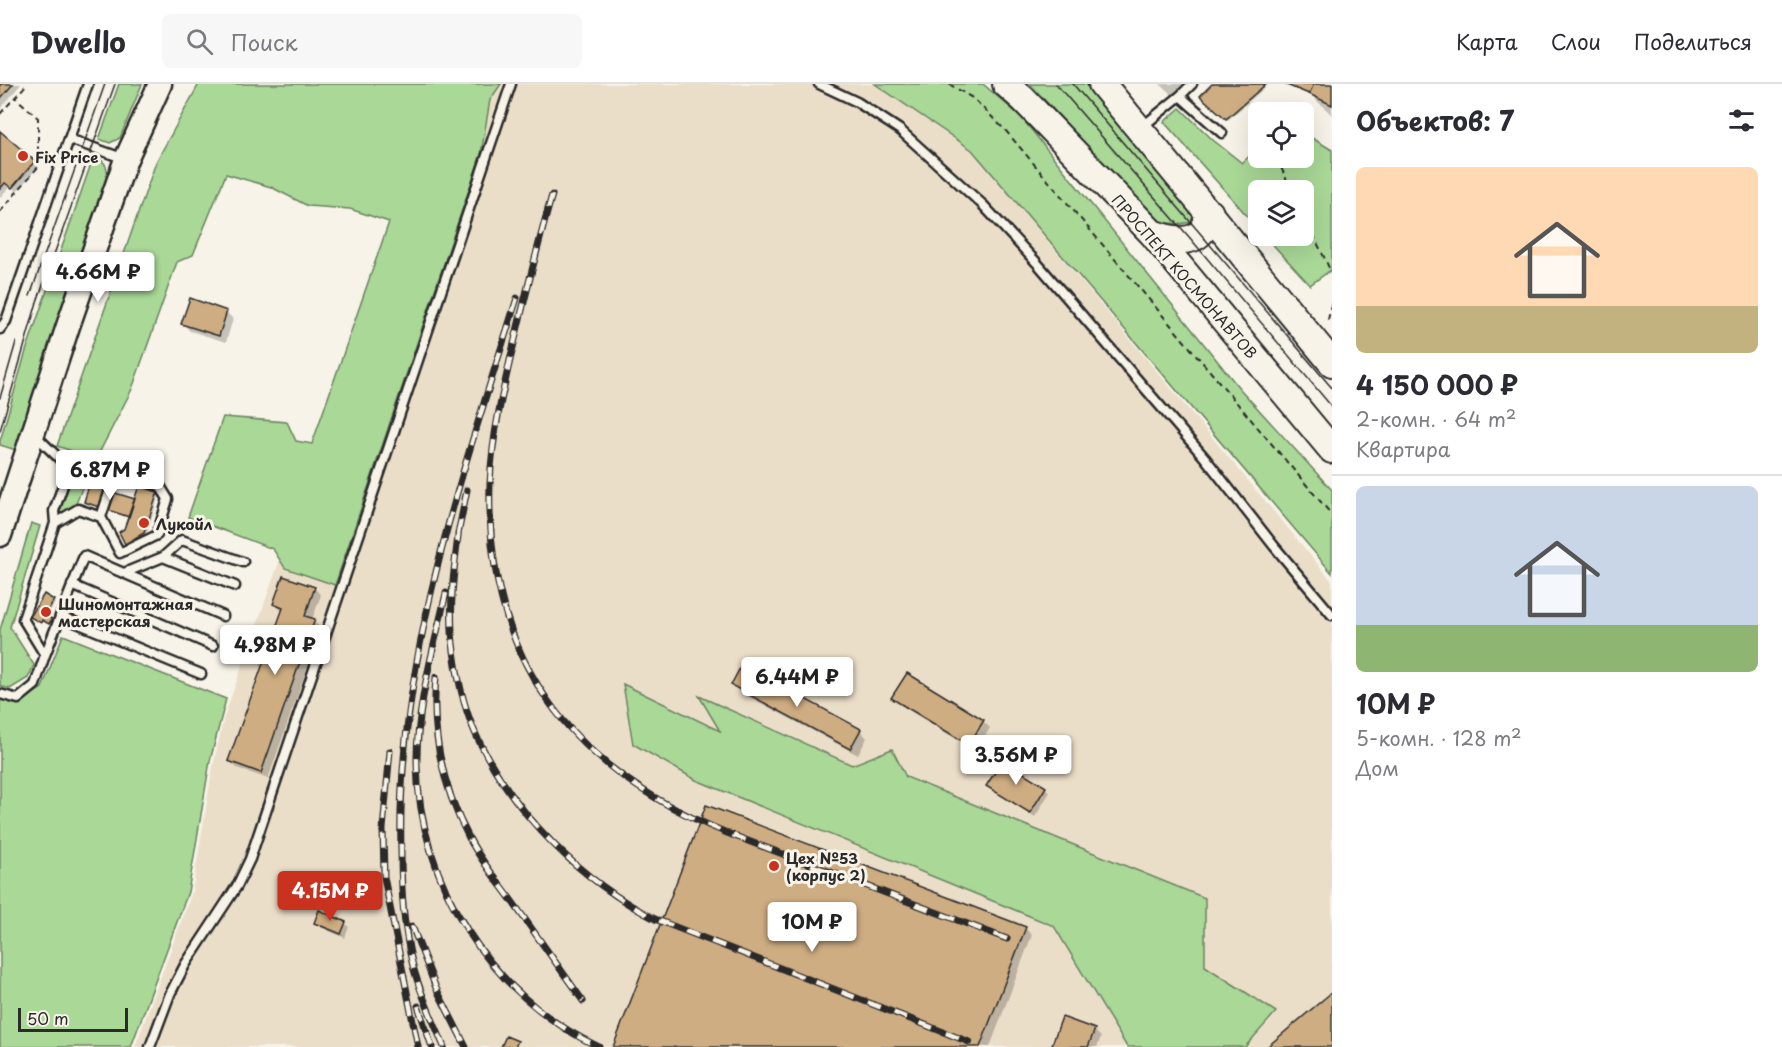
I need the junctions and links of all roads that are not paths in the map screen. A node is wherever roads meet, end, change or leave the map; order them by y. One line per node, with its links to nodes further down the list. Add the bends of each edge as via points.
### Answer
1 (88, 84): 11 (lane)
2 (160, 84): 12 (main road)
3 (511, 84): 36 (lane, via 250,859 237,886 185,965)
4 (819, 84): 29 (lane, via 857,102 900,130 983,205 1198,450)
5 (1006, 84): 14 (main road, ПРОСПЕКТ КОСМОНАВТОВ)
6 (1102, 84): 9 (main road)
7 (1192, 84): 8 (lane)
8 (1180, 96): 9 (lane); 10 (lane)
9 (1139, 129): 13 (main road)
10 (1222, 133)
11 (69, 139): 12 (lane); 15 (lane)
12 (126, 159): 17 (main road)
13 (1210, 213): 14 (main road, via 1201,233 1190,238 1168,239); 16 (main road)
14 (1152, 233): 18 (main road, ПРОСПЕКТ КОСМОНАВТОВ)
15 (0, 329)
16 (1332, 363)
17 (33, 434): 19 (lane); 23 (main road)
18 (1332, 450)
19 (69, 468): 20 (lane); 22 (lane, via 54,511)
20 (112, 484): 21 (lane); 21 (lane, via 133,477 160,486 168,499 157,536 120,553)
21 (101, 517): 22 (lane, via 78,509)
22 (55, 523): 33 (lane, via 23,619)
23 (0, 535)
24 (163, 557): 25 (lane, via 182,540); 26 (lane); 28 (lane)
25 (243, 562)
26 (124, 573): 27 (lane, via 84,556); 31 (lane)
27 (72, 585): 30 (lane); 32 (lane)
28 (235, 586)
29 (1332, 615)
30 (60, 616): 33 (lane); 34 (lane)
31 (223, 616)
32 (213, 646)
33 (45, 655): 35 (lane, via 34,685 18,699)
34 (201, 674)
35 (0, 694)
36 (150, 1047)

